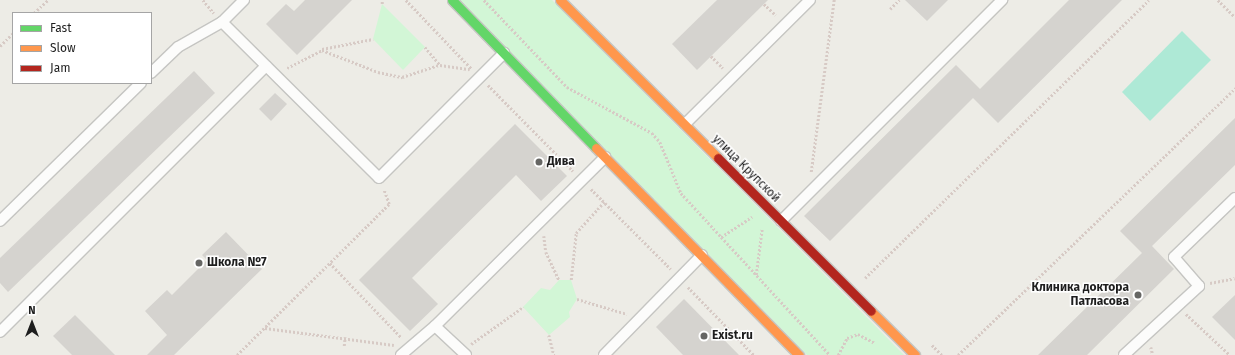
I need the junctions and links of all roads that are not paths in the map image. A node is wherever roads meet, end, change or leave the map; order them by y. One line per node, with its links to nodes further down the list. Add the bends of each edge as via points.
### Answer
1 (244, 0): 6 (lane)
2 (452, 0): 7 (street)
3 (560, 0): 11 (street, улица Крупской)
4 (810, 0): 11 (lane)
5 (1002, 0): 14 (lane)
6 (222, 22): 8 (lane); 9 (lane, via 178,46)
7 (504, 53): 8 (lane, via 379,178); 12 (street)
8 (266, 66): 18 (lane)
9 (152, 72)
10 (140, 84): 15 (lane)
11 (685, 124): 14 (street, улица Крупской)
12 (605, 157): 16 (street); 17 (lane)
13 (1235, 198): 24 (lane, via 1174,257 1199,286)
14 (781, 220): 23 (street, улица Крупской)
15 (0, 221)
16 (702, 256): 21 (lane); 22 (street)
17 (435, 326): 19 (lane); 20 (lane)
18 (0, 332)
19 (464, 353)
20 (401, 355)
21 (604, 355)
22 (800, 355)
23 (916, 355)
24 (1124, 355)

